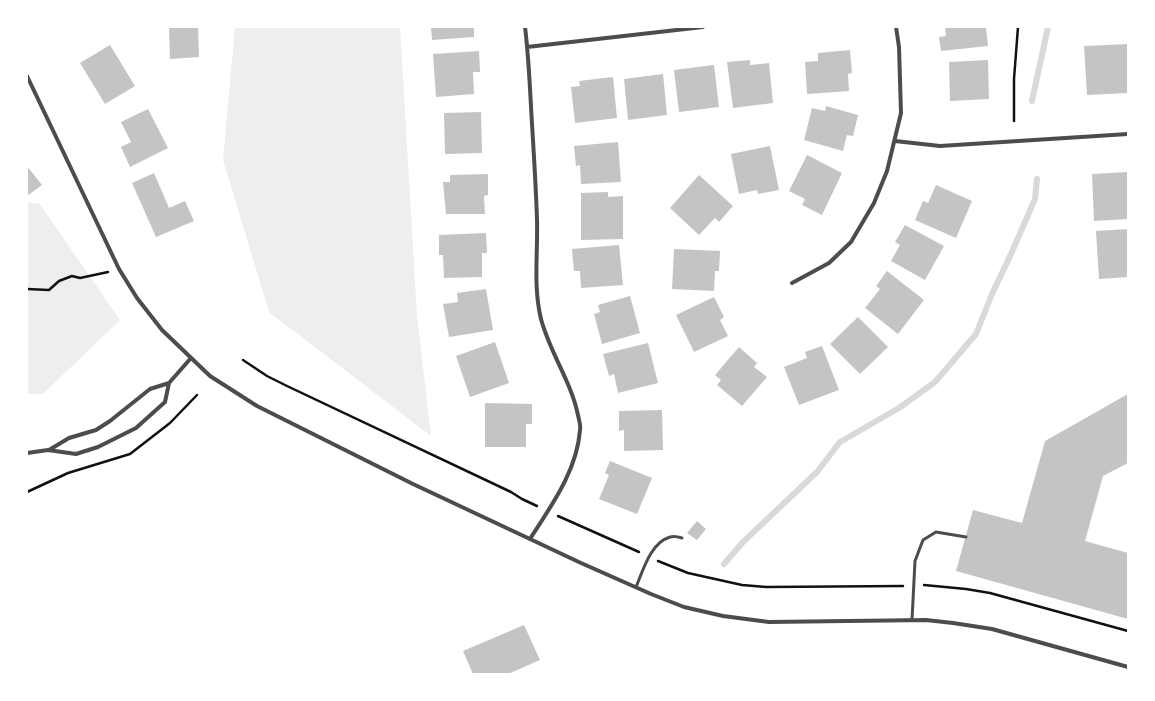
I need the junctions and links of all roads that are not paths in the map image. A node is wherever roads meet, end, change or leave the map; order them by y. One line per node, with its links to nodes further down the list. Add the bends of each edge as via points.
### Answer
1 (525, 27): 4 (street)
2 (703, 27): 4 (street)
3 (896, 27): 7 (street, via 901,113)
4 (527, 47): 15 (street, via 535,166 537,303 546,336 575,402 580,429 573,465)
5 (27, 76): 9 (street, via 119,269 162,330)
6 (1128, 134): 7 (street, via 940,146)
7 (895, 141): 8 (street, via 887,171 874,203 851,242 829,263)
8 (792, 283)
9 (191, 358): 10 (street); 15 (street, via 222,385 256,406)
10 (169, 382): 11 (street, via 150,389 96,430 69,438); 11 (street, via 165,402 136,428 98,447 76,454)
11 (48, 450): 12 (street)
12 (27, 453)
13 (966, 537): 17 (lane, via 936,532 923,540 915,561)
14 (682, 538): 16 (lane, via 670,537 659,543 652,551)
15 (530, 539): 16 (street)
16 (636, 587): 17 (street, via 684,607 761,621)
17 (912, 620): 18 (street, via 992,629)
18 (1128, 667)

